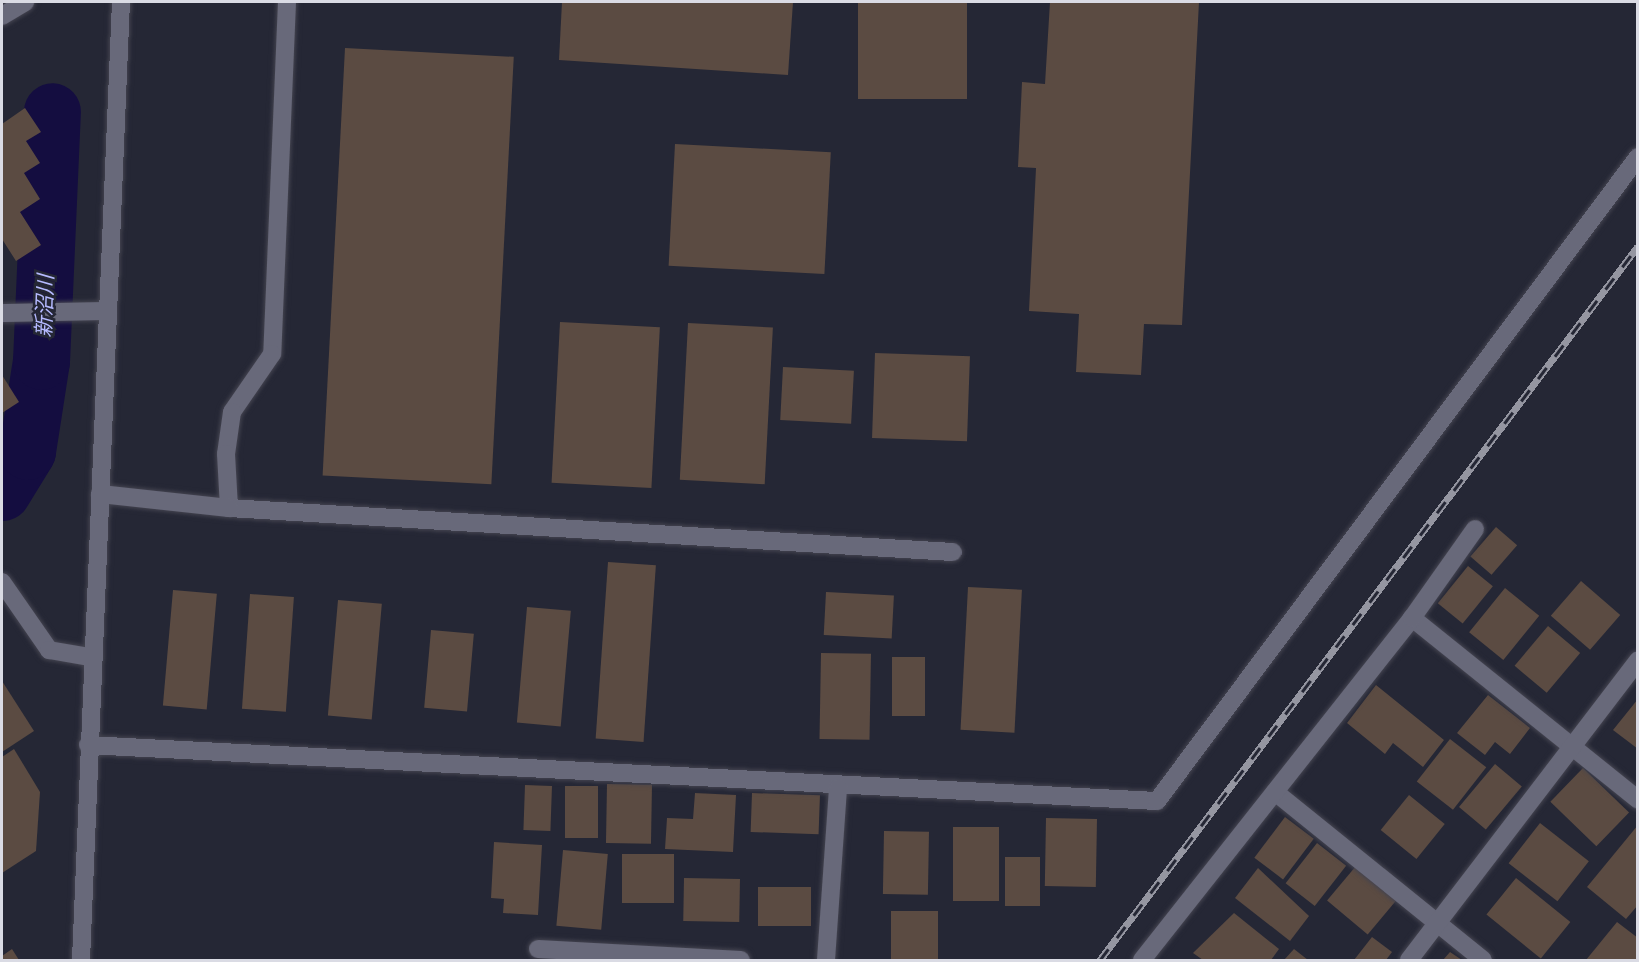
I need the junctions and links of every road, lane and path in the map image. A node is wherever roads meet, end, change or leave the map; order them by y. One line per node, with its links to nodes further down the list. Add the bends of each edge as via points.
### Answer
1 (25, 2): 4 (street)
2 (121, 2): 6 (street)
3 (287, 2): 9 (street, via 272,354 232,412 226,454)
4 (2, 16)
5 (1638, 157): 18 (street, via 1157,801)
6 (108, 311): 7 (street); 8 (street)
7 (2, 313)
8 (100, 494): 9 (street); 14 (street)
9 (229, 508): 11 (street)
10 (1475, 529): 13 (street)
11 (953, 552)
12 (2, 582): 14 (street, via 49,650)
13 (1412, 618): 17 (street); 19 (street)
14 (90, 657): 16 (street)
15 (1638, 661): 17 (street)
16 (88, 745): 18 (street); 23 (street)
17 (1572, 748): 20 (street); 21 (street)
18 (838, 788): 25 (street)
19 (1275, 792): 21 (street); 26 (street)
20 (1638, 800)
21 (1437, 923): 27 (street); 28 (street)
22 (538, 949): 24 (street)
23 (81, 960)
24 (741, 960)
25 (826, 960)
26 (1142, 960)
27 (1409, 960)
28 (1483, 960)

